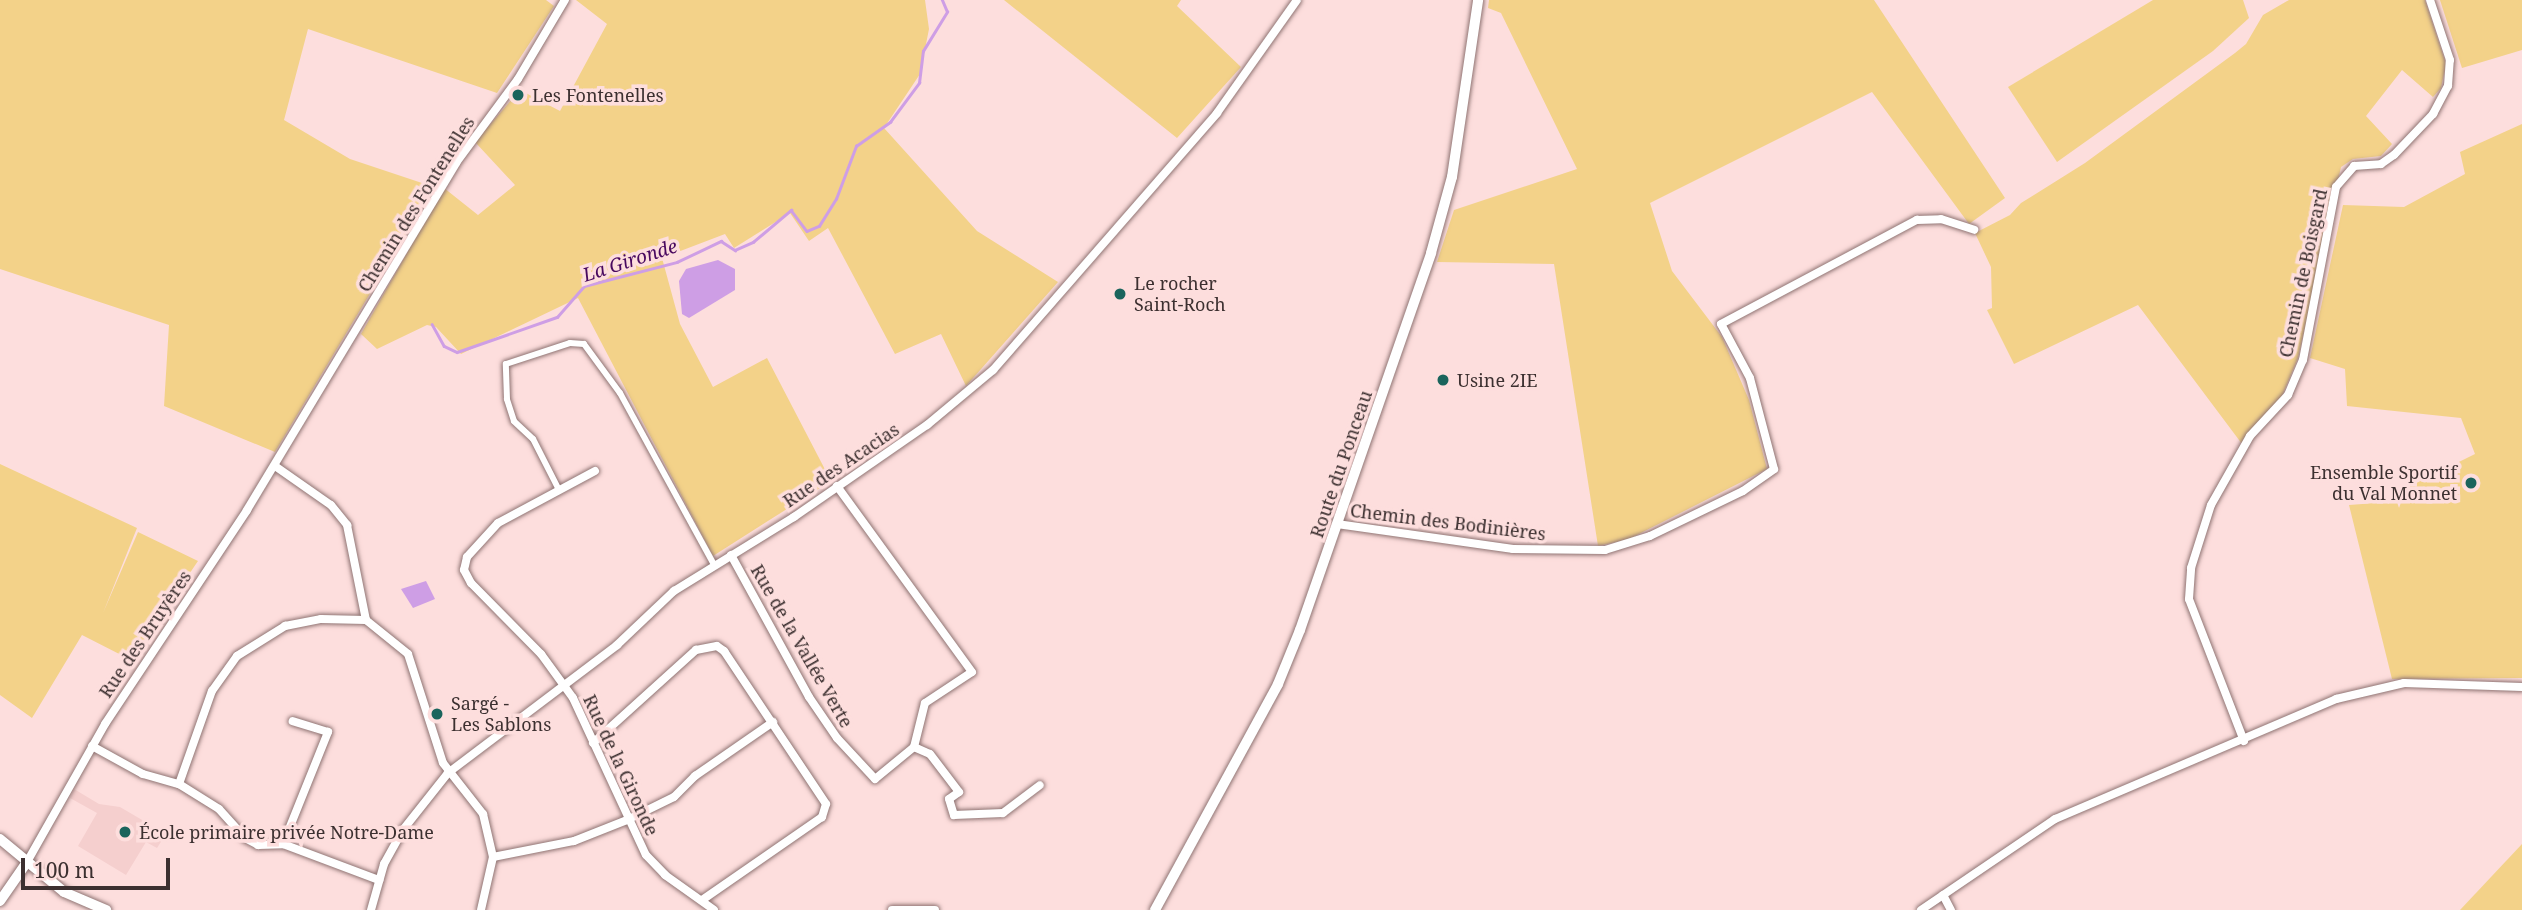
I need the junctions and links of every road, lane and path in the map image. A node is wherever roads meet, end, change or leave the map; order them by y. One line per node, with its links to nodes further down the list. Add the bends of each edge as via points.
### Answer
1 (565, 0): 6 (street, Chemin des Fontenelles, via 517,79 456,163)
2 (1297, 0): 9 (street, Rue des Acacias, via 1217,113 993,370 927,425)
3 (1478, 0): 11 (street, Route du Ponceau, via 1452,177)
4 (2430, 0): 19 (street, Chemin de Boisgard, via 2450,60 2448,86 2432,114 2394,155 2381,164 2354,166 2336,187 2303,360 2288,395 2250,436 2211,505 2191,568 2189,599)
5 (1974, 230): 11 (street, Chemin des Bodinières, via 1941,219 1917,220 1721,324 1756,397 1774,470 1754,485 1650,536 1605,550 1513,549)
6 (297, 428): 7 (street, Rue des Bruyères)
7 (275, 466): 14 (street, via 331,505 347,525); 21 (street, Rue des Bruyères)
8 (595, 471): 10 (street)
9 (837, 486): 12 (street, Rue des Acacias); 22 (street, via 972,673 925,703)
10 (559, 490): 13 (street, via 533,439 514,421 507,399 506,364 570,342 584,345 620,393); 15 (street, Rue de la Gironde, via 498,523 467,557 464,570)
11 (1337, 524): 41 (street, Route du Ponceau, via 1278,684)
12 (731, 555): 13 (street, Rue des Acacias); 22 (street, Rue de la Vallée Verte, via 809,697 837,738 875,779)
13 (714, 565): 15 (street, Rue des Acacias, via 674,591 617,645)
14 (366, 620): 23 (street, via 408,654); 24 (street, via 321,619 285,626 237,656 212,691)
15 (565, 685): 20 (street, Rue de la Gironde); 23 (street, Rue des Acacias)
16 (2522, 687): 19 (street, via 2388,685 2336,699)
17 (293, 721): 28 (street, via 328,732)
18 (772, 722): 20 (street, via 724,651 709,646 696,650); 26 (street, via 695,776 674,797); 33 (street, via 823,796 825,812)
19 (2245, 741): 32 (street, via 2055,819)
20 (593, 743): 26 (street, Rue de la Gironde)
21 (92, 746): 24 (street, via 143,774); 30 (street, Rue des Bruyères)
22 (914, 747): 25 (street, via 930,754 959,792 949,799 954,815 1003,813)
23 (448, 773): 29 (street, via 483,814); 31 (street, Rue des Acacias, via 402,831)
24 (179, 784): 28 (street, via 219,810 245,838 258,845)
25 (1040, 785)
26 (627, 820): 29 (street, via 574,841); 33 (street, Rue de la Gironde, via 655,865)
27 (0, 839): 30 (street)
28 (283, 844): 31 (street)
29 (493, 857): 37 (street)
30 (27, 862): 34 (street); 35 (street, via 64,892)
31 (379, 880): 36 (street, Rue des Acacias)
32 (1943, 895): 42 (street); 43 (street)
33 (702, 900): 38 (street, Rue de la Gironde)
34 (0, 901)
35 (106, 910)
36 (371, 910)
37 (481, 910)
38 (714, 910)
39 (892, 910): 40 (street)
40 (935, 910)
41 (1155, 910)
42 (1921, 910)
43 (1951, 910)

